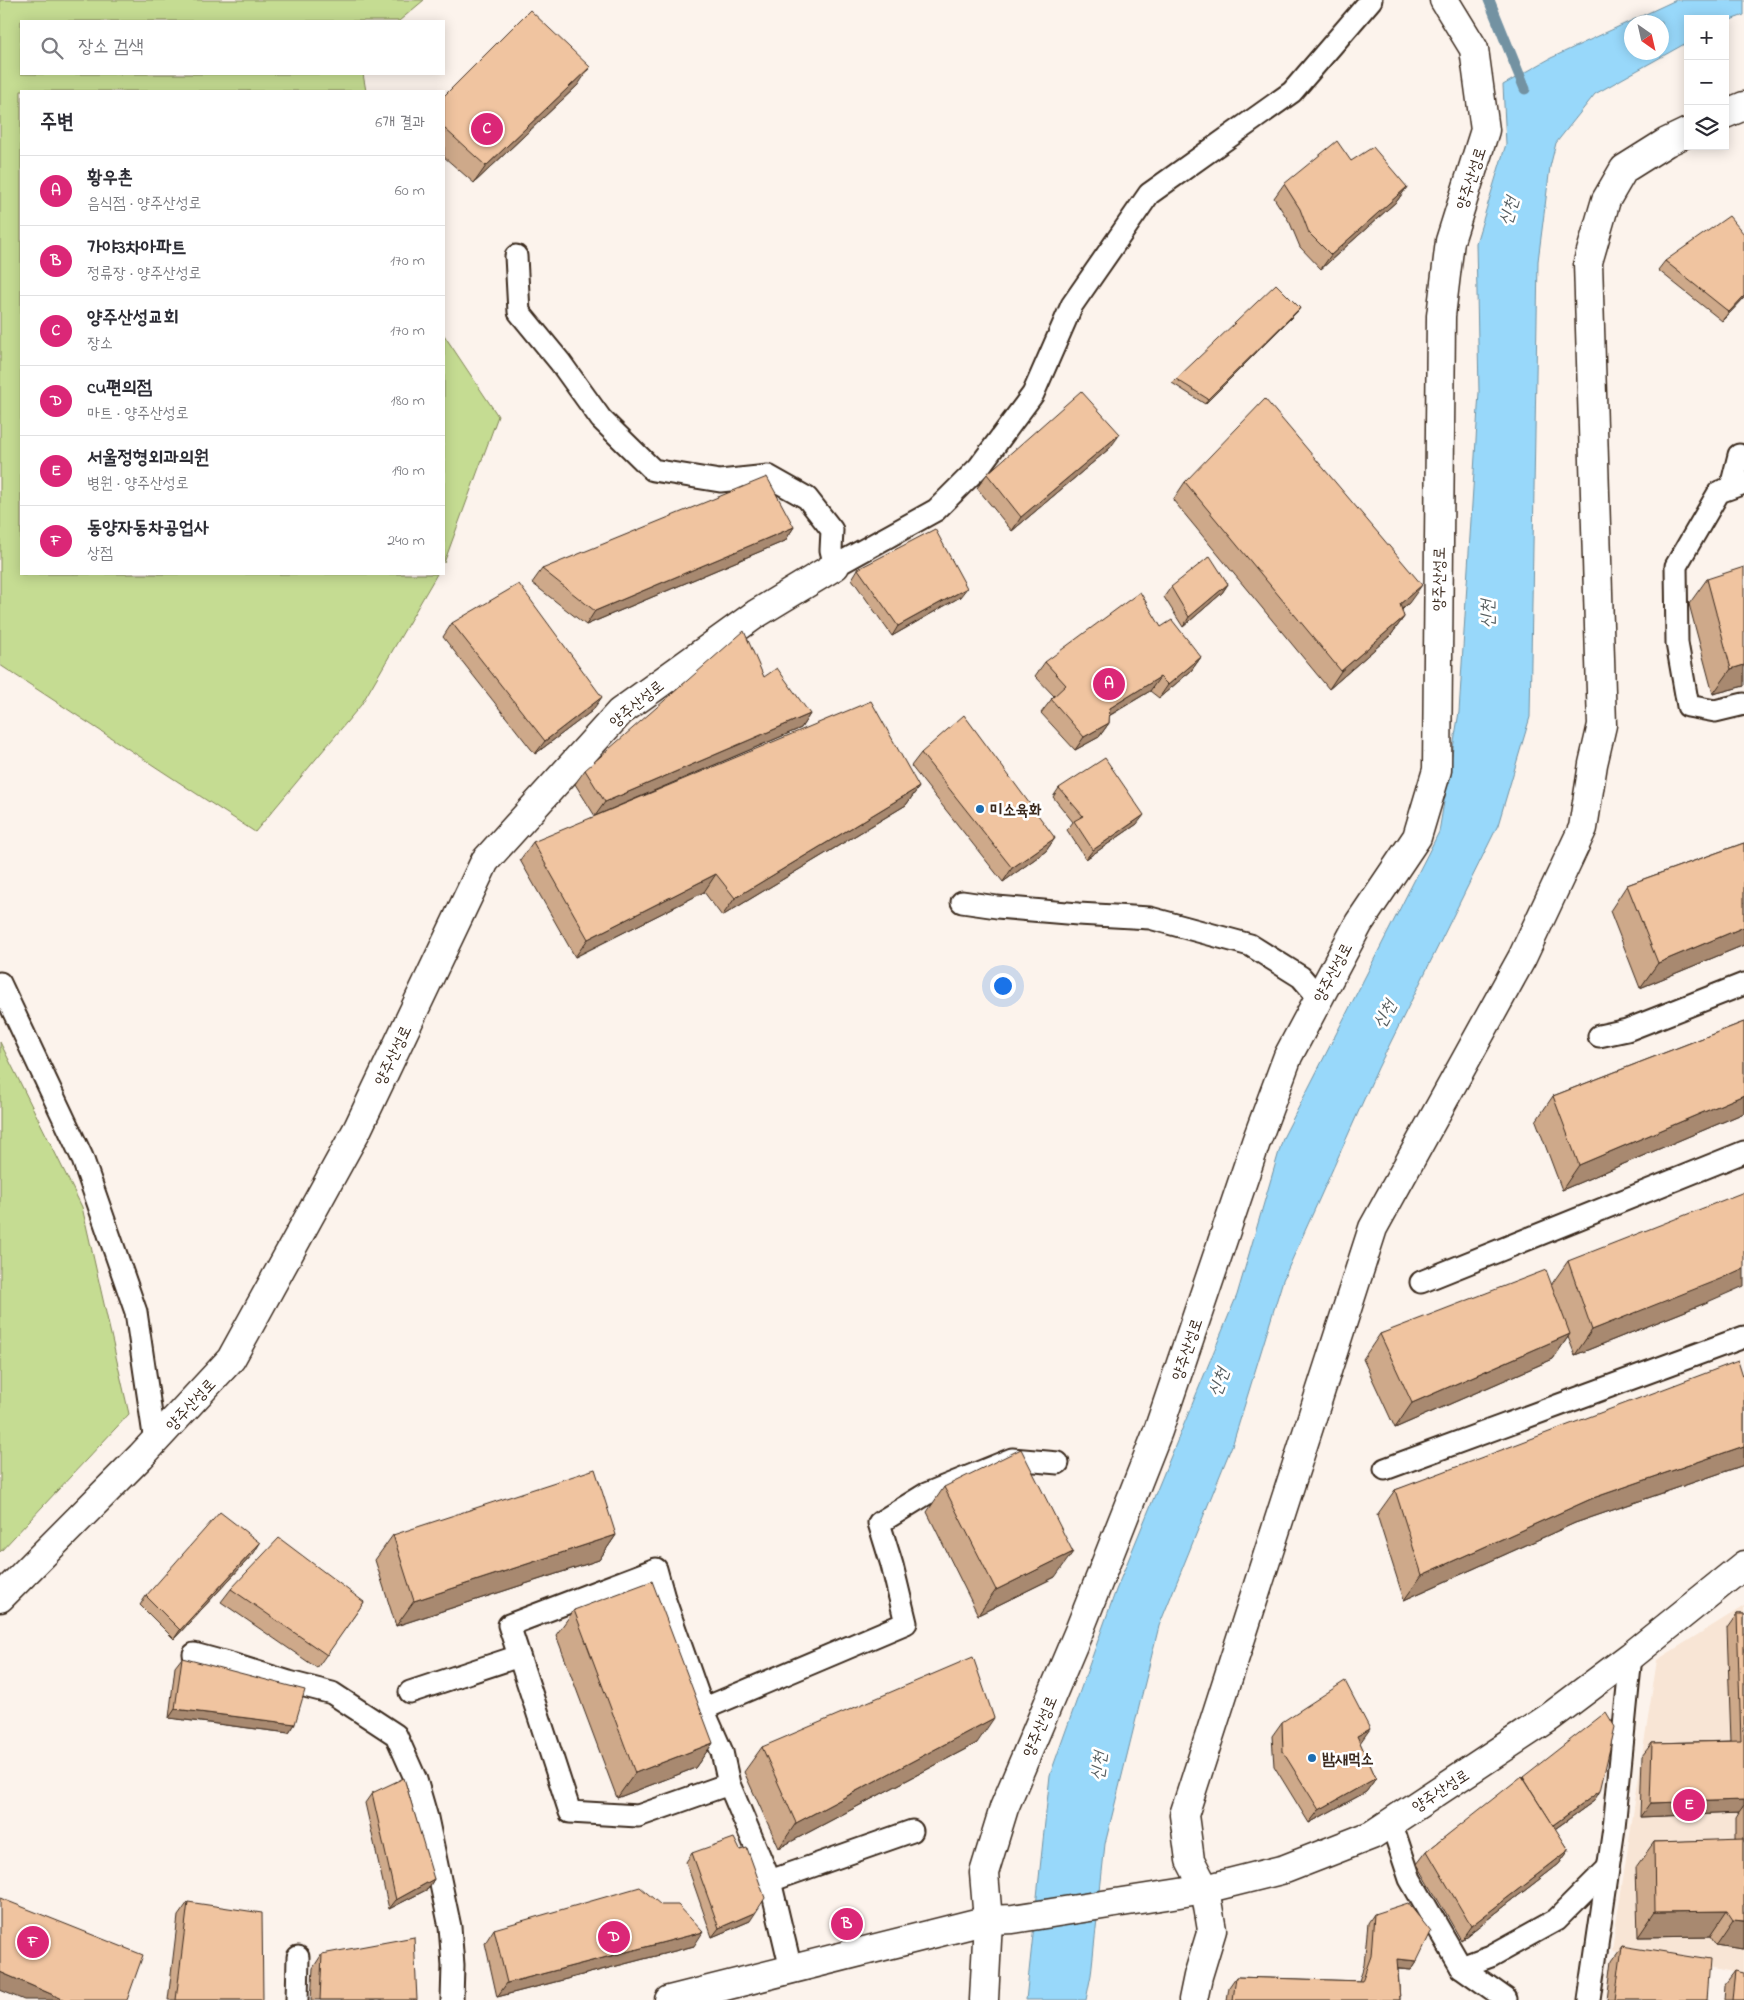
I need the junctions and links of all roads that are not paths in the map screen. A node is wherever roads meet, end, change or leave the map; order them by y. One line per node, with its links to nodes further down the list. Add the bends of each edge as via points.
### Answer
1 (1371, 0): 9 (lane, via 1292,92 1149,194 1072,306 1033,394 979,467 936,510)
2 (1444, 0): 14 (street, 양주산성로, via 1474,49 1485,130 1450,241 1441,316 1436,770 1417,837 1358,923)
3 (1744, 106): 4 (street)
4 (1729, 112)
5 (1684, 134): 34 (street, via 1624,169 1606,200 1588,262 1602,725 1592,764 1583,828 1522,958 1373,1228 1184,1814 1190,1860)
6 (516, 256): 9 (lane, via 519,312 560,362 600,419 653,470 720,481 768,476 807,498 832,530)
7 (1739, 454): 8 (lane)
8 (1738, 485): 10 (lane, via 1719,492 1676,566 1677,643 1688,706 1715,711)
9 (835, 566): 19 (street, 양주산성로, via 756,614 620,712 486,861 358,1128 232,1359)
10 (1744, 704)
11 (962, 902): 14 (lane, via 1150,918 1250,945 1301,978)
12 (0, 983): 19 (lane, via 82,1156 136,1312)
13 (1744, 984): 15 (lane, via 1627,1030)
14 (1318, 998): 35 (street, 양주산성로, via 1288,1056 1256,1142 1158,1431 1004,1808 984,1873)
15 (1599, 1036)
16 (1744, 1152): 17 (lane)
17 (1421, 1282)
18 (1744, 1336): 21 (lane)
19 (155, 1442): 23 (street, 양주산성로)
20 (1058, 1463): 28 (lane, via 1012,1459 926,1494 879,1523 906,1622)
21 (1385, 1469)
22 (1744, 1565): 26 (street, 양주산성로)
23 (0, 1598)
24 (194, 1654): 41 (lane, via 332,1693 396,1735 416,1780 427,1818 450,1927)
25 (519, 1656): 27 (lane); 28 (lane, via 508,1625 656,1569); 29 (lane, via 570,1812 638,1816)
26 (1631, 1656): 30 (street, 양주산성로, via 1550,1717); 32 (lane)
27 (410, 1692)
28 (703, 1709): 29 (lane, via 722,1752)
29 (728, 1784): 33 (lane)
30 (1392, 1822): 34 (street, 양주산성로, via 1372,1835 1285,1869); 37 (lane, via 1410,1878)
31 (912, 1831): 33 (lane)
32 (1608, 1868): 37 (lane, via 1556,1920 1491,1956); 45 (lane)
33 (770, 1881): 38 (lane)
34 (1205, 1889): 35 (street, 양주산성로); 44 (street, via 1212,1930)
35 (1000, 1919): 38 (street); 43 (street, 양주산성로)
36 (298, 1957): 40 (lane)
37 (1461, 1967): 39 (lane)
38 (791, 1969): 42 (street)
39 (1506, 1999)
40 (297, 2000)
41 (452, 2000)
42 (669, 2000)
43 (984, 2000)
44 (1193, 2000)
45 (1589, 2000)

